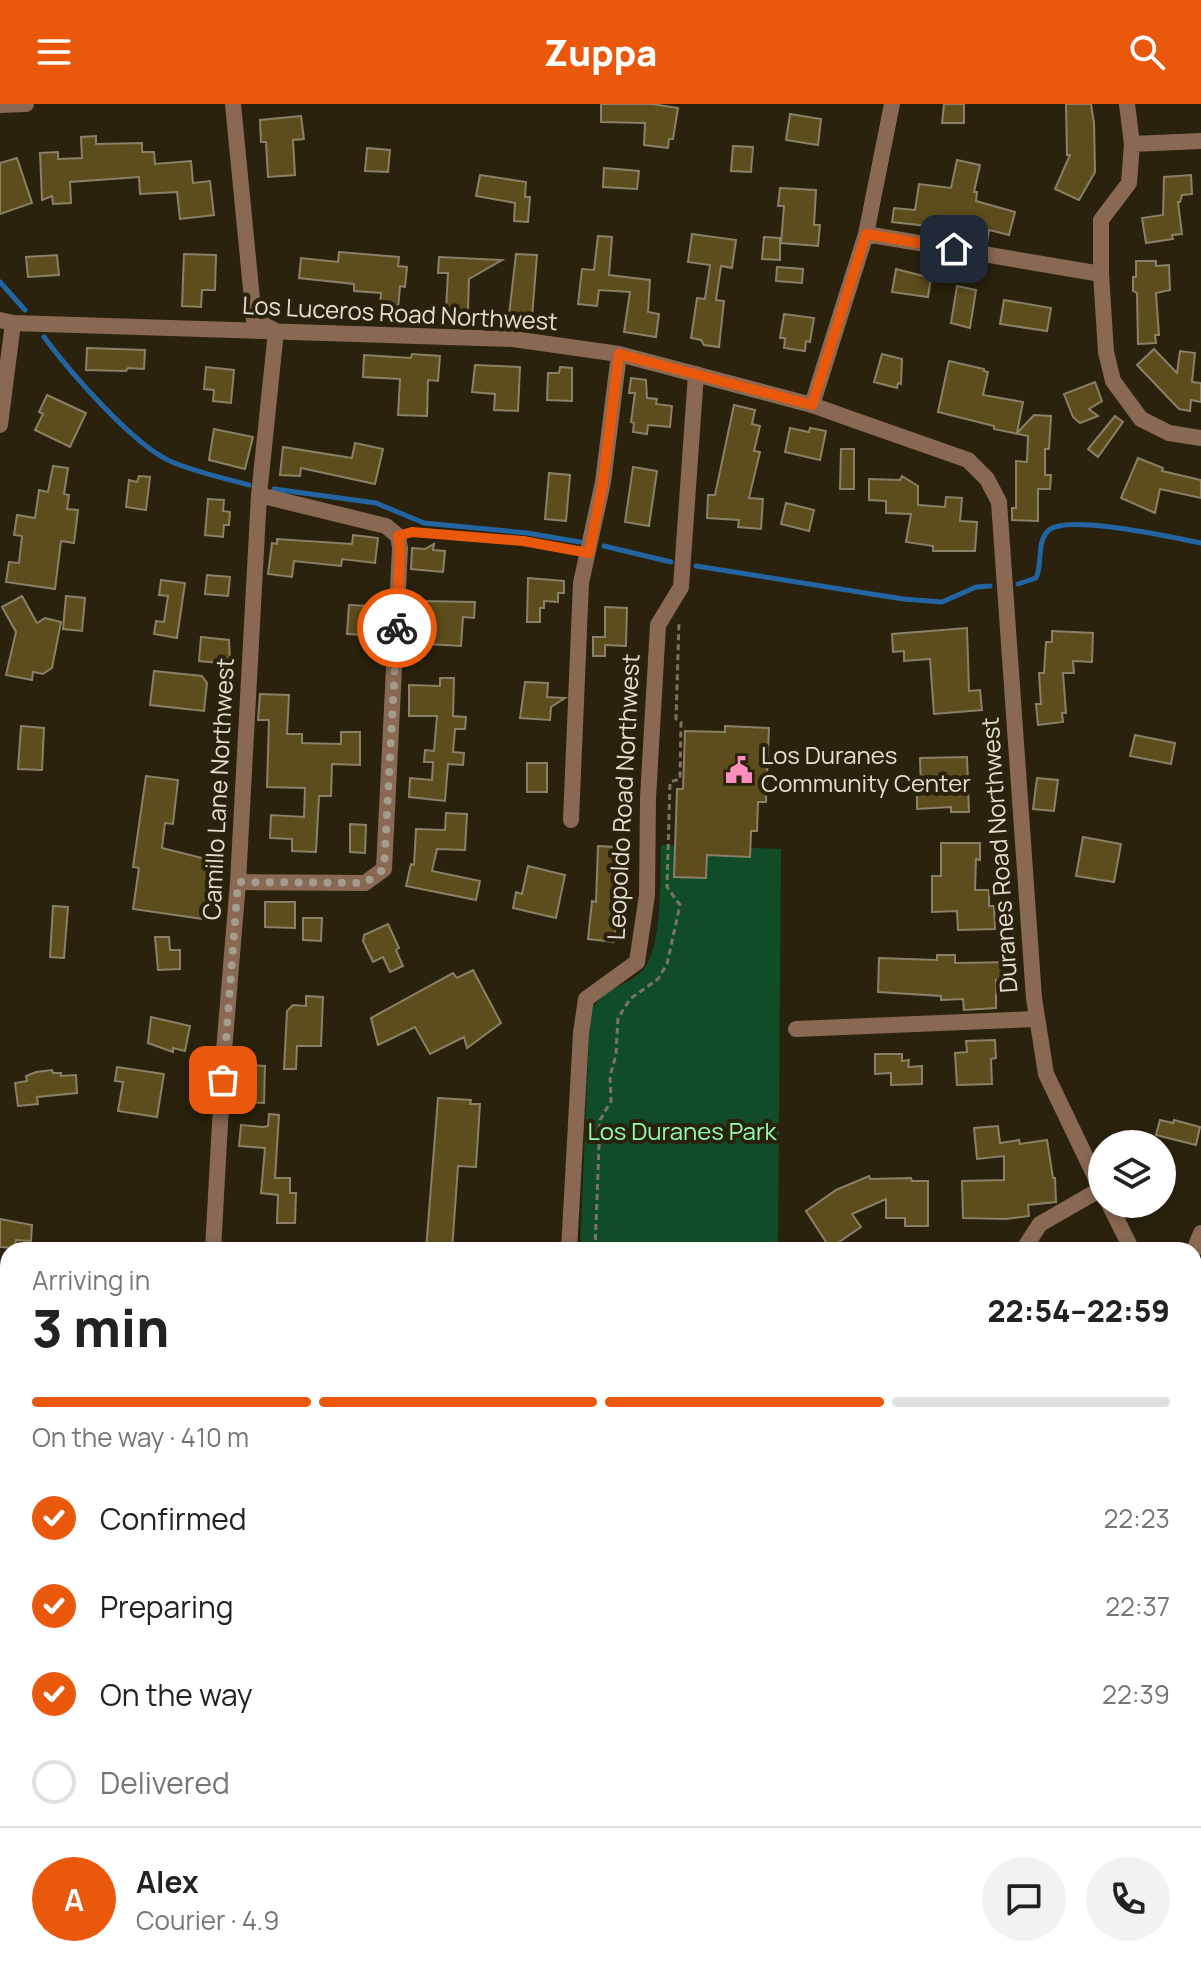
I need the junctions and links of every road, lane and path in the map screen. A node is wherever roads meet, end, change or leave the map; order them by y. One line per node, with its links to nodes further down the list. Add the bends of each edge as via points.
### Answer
1 (26, 104): 5 (street)
2 (233, 104): 11 (street, via 254,320)
3 (892, 104): 8 (street)
4 (1127, 104): 7 (street)
5 (0, 105)
6 (1201, 141): 7 (street)
7 (1132, 144): 9 (street, via 1129,183 1101,220)
8 (866, 234): 9 (street); 14 (street)
9 (1101, 274): 16 (street, via 1113,381 1141,419 1169,433)
10 (7, 322): 11 (street, Los Luceros Road Northwest); 15 (street)
11 (276, 331): 12 (street, Los Luceros Road Northwest, via 513,339); 17 (street, Camillo Lane Northwest)
12 (619, 354): 13 (street, Los Luceros Road Northwest); 20 (street)
13 (696, 374): 14 (street, Los Luceros Road Northwest); 30 (street, Leopoldo Road Northwest, via 681,587 658,625 647,895 637,962 586,999)
14 (812, 405): 18 (street, Los Luceros Road Northwest, via 968,460 987,479)
15 (0, 425)
16 (1201, 438)
17 (259, 495): 19 (street, via 386,526); 23 (street, Camillo Lane Northwest)
18 (999, 502): 24 (street, Duranes Road Northwest)
19 (398, 536): 20 (lane, via 412,532 523,541); 23 (street, via 384,869 365,883)
20 (589, 553): 22 (street, via 576,644)
21 (679, 621): 31 (path, via 680,779 670,782 667,887 680,905 667,964 618,1018 611,1101 600,1120)
22 (571, 820)
23 (238, 882): 29 (street, Camillo Lane Northwest)
24 (1036, 1019): 25 (street); 26 (street, Duranes Road Northwest, via 1046,1074)
25 (796, 1029)
26 (1088, 1161)
27 (1088, 1198): 32 (street, via 1040,1224)
28 (1116, 1218): 33 (street)
29 (213, 1242)
30 (569, 1242)
31 (595, 1242)
32 (1028, 1242)
33 (1128, 1242)

